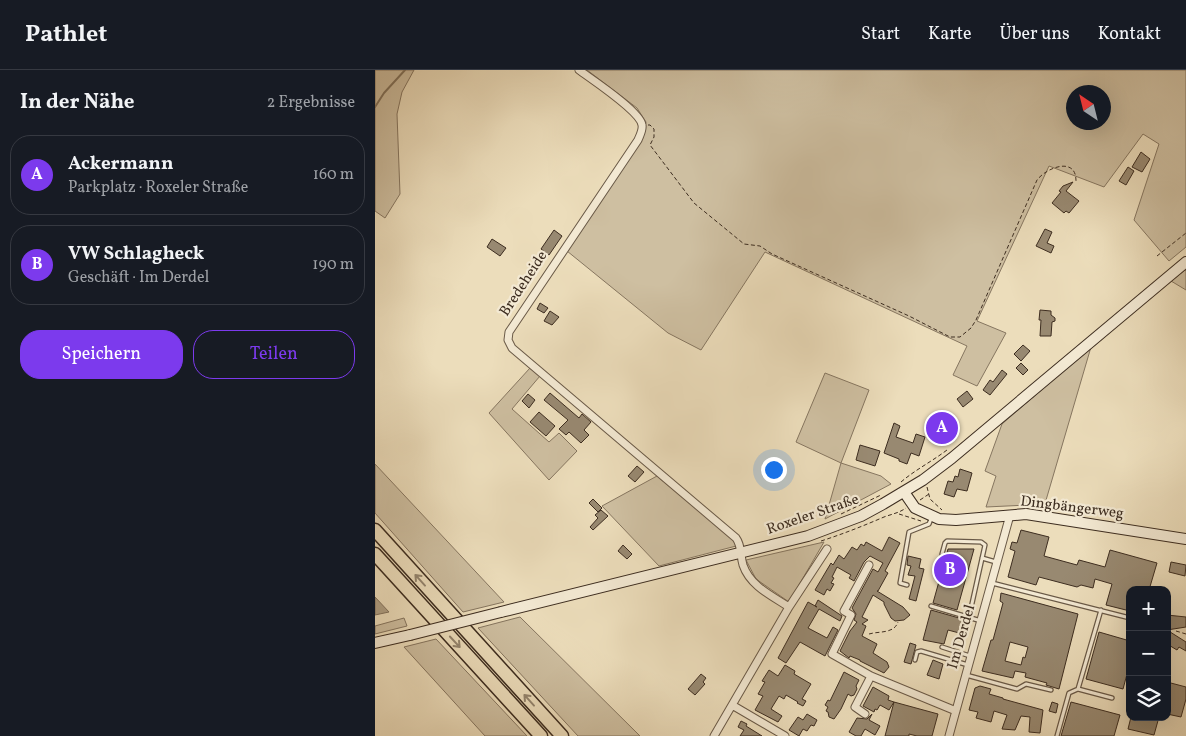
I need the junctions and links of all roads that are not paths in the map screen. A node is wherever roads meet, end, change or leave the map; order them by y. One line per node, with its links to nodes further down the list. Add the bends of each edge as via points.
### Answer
1 (579, 70): 9 (street, Bredeheide, via 634,111 642,126 638,140 509,332 508,340 512,348 736,538)
2 (1186, 262): 3 (main road, Roxeler Straße, via 953,458)
3 (901, 488): 5 (main road, Dingbängerweg, via 915,508); 9 (main road, Roxeler Straße, via 861,516 808,536)
4 (1009, 516): 5 (main road, Dingbängerweg, via 956,520); 7 (main road, Dingbängerweg, via 1025,514); 13 (street, Im Derdel)
5 (931, 517): 16 (lane, via 929,524 909,532 900,583)
6 (375, 530): 37 (highway, one-way to 6)
7 (1186, 539)
8 (827, 549): 18 (street)
9 (741, 553): 18 (street, via 743,566 751,580); 23 (main road, Roxeler Straße, bridge)
10 (375, 554): 36 (highway, one-way to 36)
11 (942, 554): 12 (lane, via 947,541 981,542 985,545)
12 (982, 558): 13 (lane); 20 (lane)
13 (998, 562): 15 (street, Im Derdel)
14 (869, 564): 29 (street, via 843,611 851,615 832,654)
15 (992, 582): 19 (lane); 22 (street, Im Derdel)
16 (907, 585)
17 (931, 606): 20 (lane)
18 (789, 607): 33 (street)
19 (1101, 610): 21 (lane); 30 (lane)
20 (969, 617): 22 (lane)
21 (1126, 617)
22 (981, 621): 25 (street, Im Derdel)
23 (375, 643)
24 (942, 647): 25 (lane)
25 (971, 656): 27 (street, Im Derdel)
26 (915, 660): 27 (lane, via 917,652 921,651)
27 (969, 665): 28 (street, Im Derdel)
28 (966, 675): 31 (lane, via 1017,689 1026,684); 34 (street, Im Derdel)
29 (871, 676): 34 (street); 35 (street, via 855,707)
30 (1078, 688): 32 (lane); 41 (lane, via 1069,693)
31 (1051, 690)
32 (1112, 698)
33 (732, 705): 38 (street); 39 (street)
34 (956, 711): 40 (street, Im Derdel)
35 (865, 714)
36 (541, 736)
37 (562, 736)
38 (714, 736)
39 (785, 736)
40 (949, 736)
41 (1057, 736)

